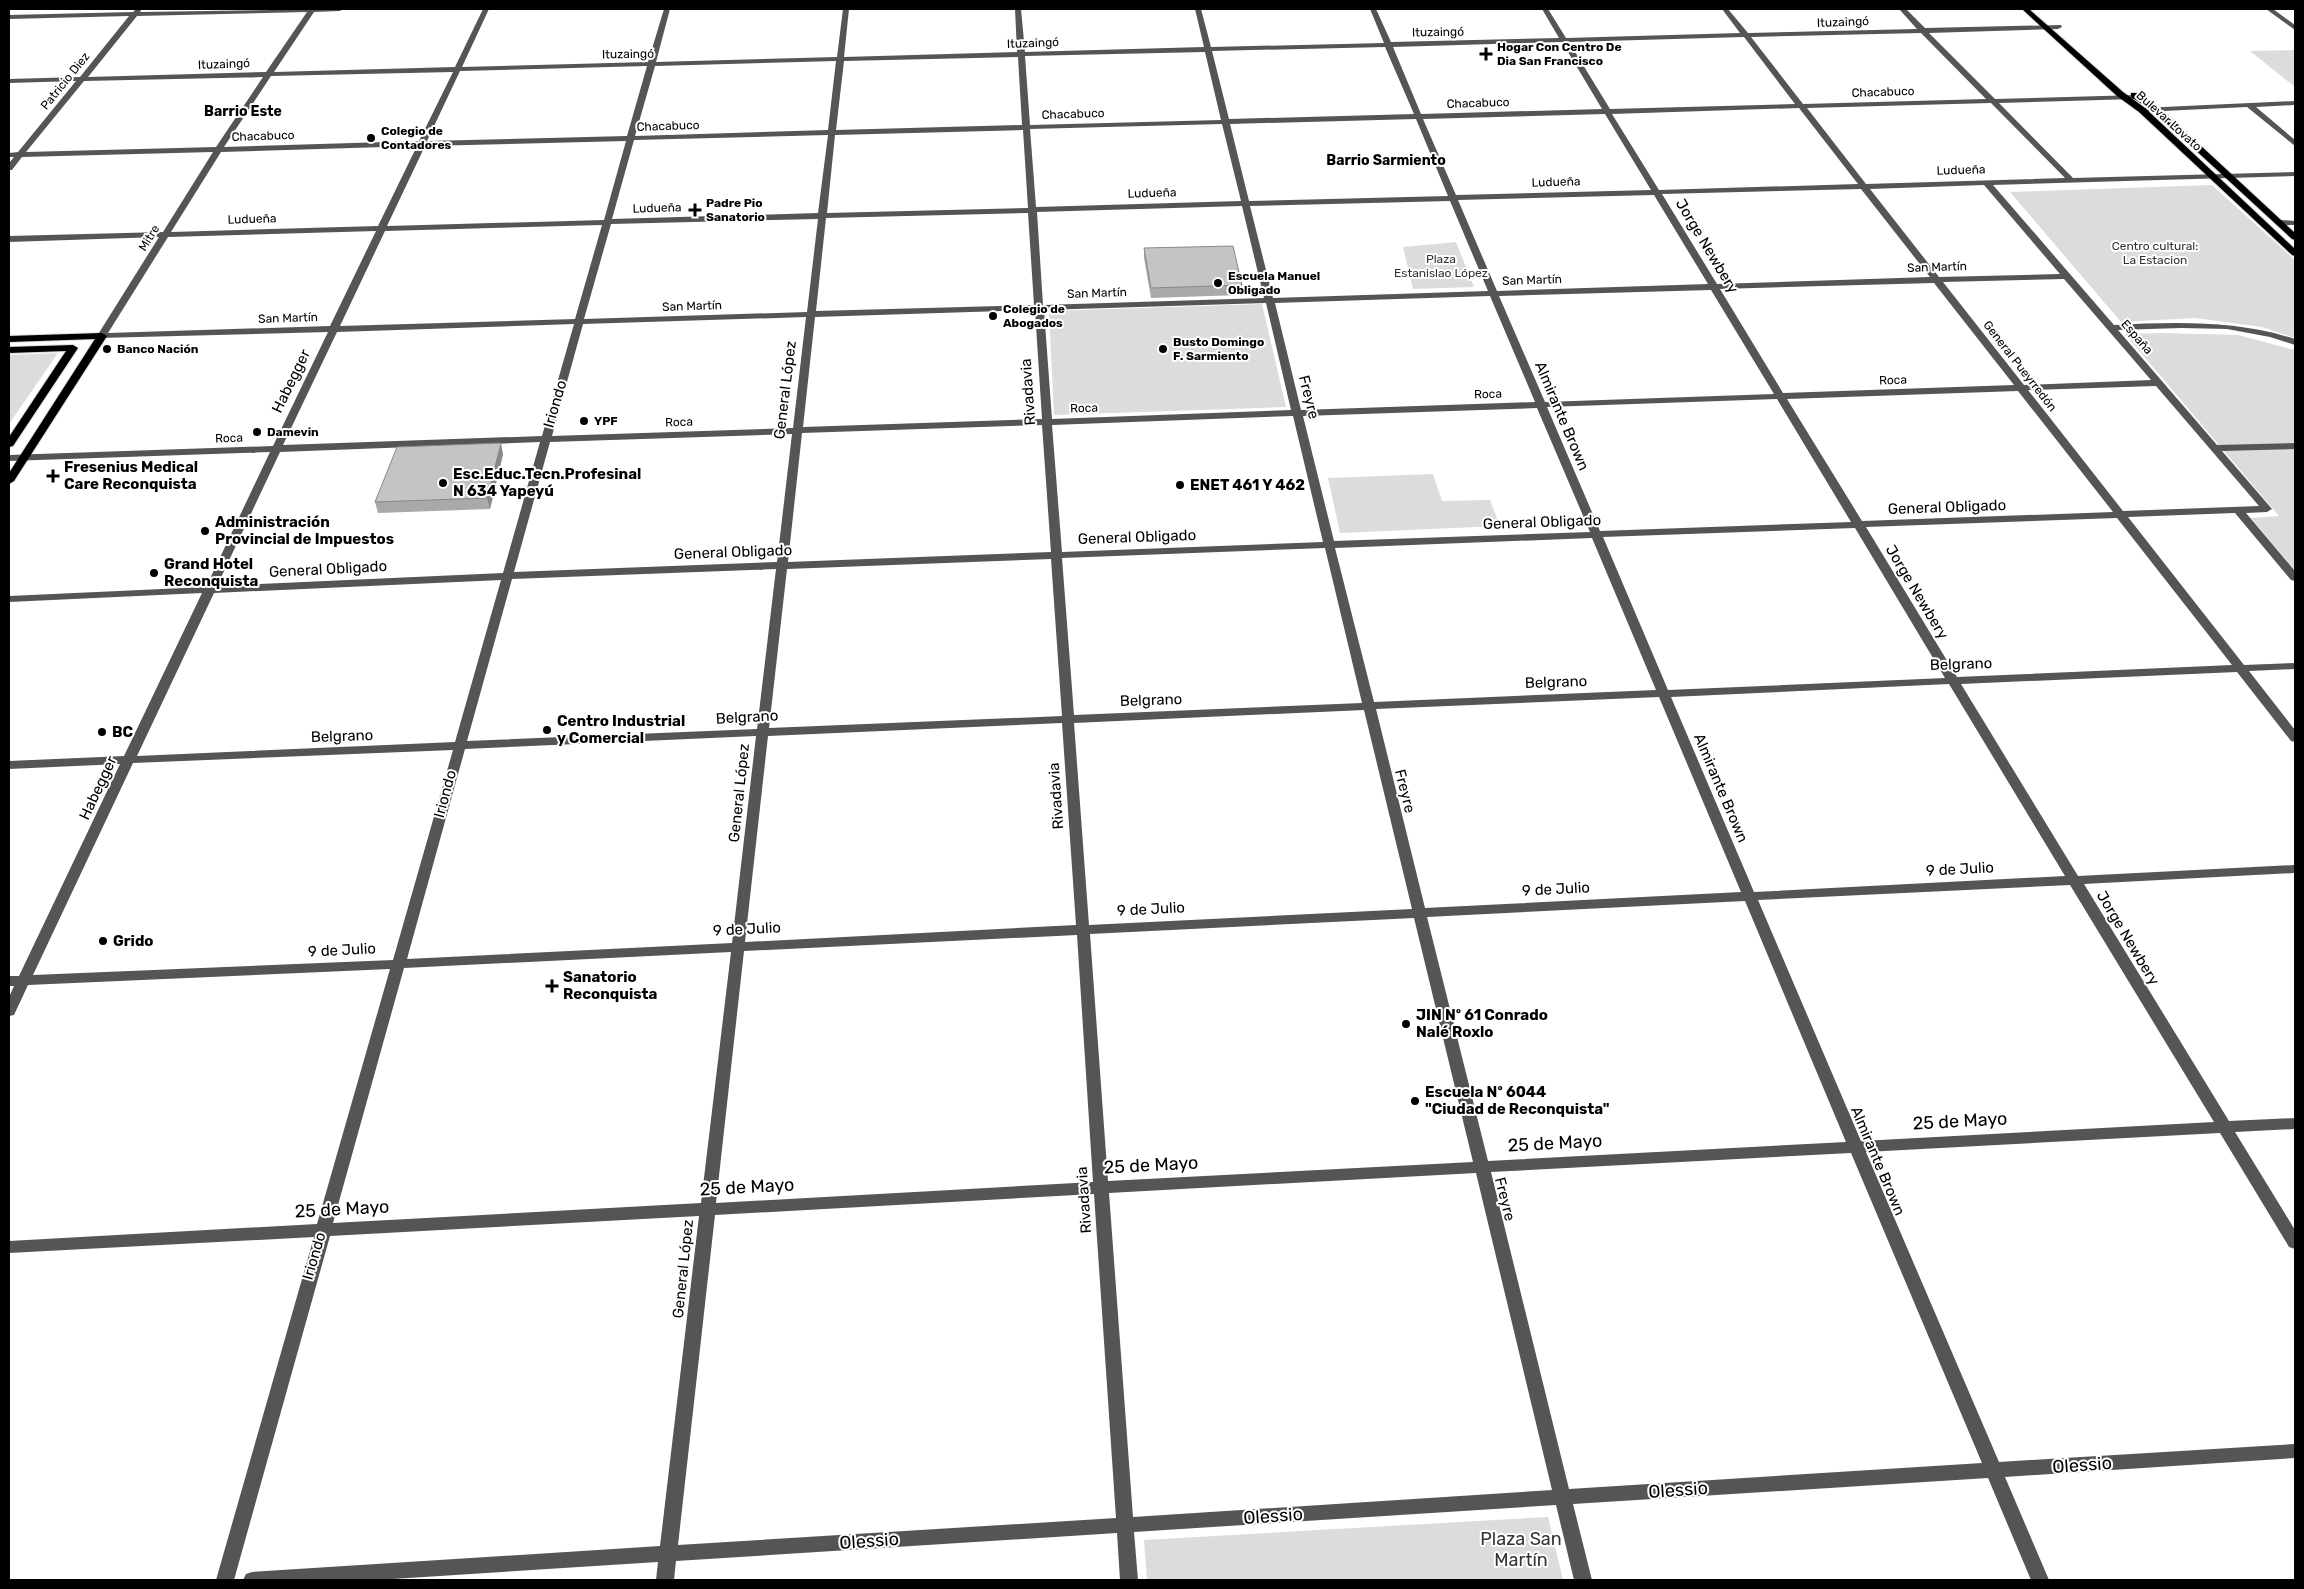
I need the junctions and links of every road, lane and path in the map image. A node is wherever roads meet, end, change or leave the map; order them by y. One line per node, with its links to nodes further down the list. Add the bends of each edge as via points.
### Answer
1 (312, 9): 2 (street); 15 (street); 31 (street, Mitre)
2 (340, 9)
3 (486, 9): 30 (street, Habegger)
4 (667, 9): 29 (street, Iriondo)
5 (846, 9): 28 (street, General López)
6 (1018, 9): 27 (street, Rivadavia)
7 (1198, 9): 26 (street, Freyre)
8 (1373, 9): 25 (street, Almirante Brown)
9 (1545, 9): 23 (street, Jorge Newbery)
10 (1725, 9): 22 (street, General Pueyrredón)
11 (1893, 9): 17 (street)
12 (1902, 9): 17 (street)
13 (2025, 9): 18 (main road, Bulevar Lovato)
14 (2269, 9): 19 (street)
15 (137, 11): 16 (street); 32 (street, Patricio Diez)
16 (9, 17)
17 (1912, 18): 20 (street)
18 (2049, 24): 20 (street, Ituzaingó); 21 (main road, Bulevar Lovato); 35 (main road, Bulevar Lovato)
19 (2295, 28)
20 (1924, 31): 22 (street, Ituzaingó); 36 (street)
21 (2066, 34)
22 (1746, 36): 23 (street, Ituzaingó); 39 (street, General Pueyrredón)
23 (1564, 40): 25 (street, Ituzaingó); 42 (street, Jorge Newbery)
24 (2073, 40): 34 (main road, Bulevar Lovato)
25 (1388, 45): 26 (street, Ituzaingó); 43 (street, Almirante Brown)
26 (1208, 50): 27 (street, Ituzaingó); 44 (street, Freyre)
27 (1020, 55): 28 (street, Ituzaingó); 45 (street, Rivadavia)
28 (840, 59): 29 (street, Ituzaingó); 46 (street, General López)
29 (651, 65): 30 (street, Ituzaingó); 47 (street, Iriondo)
30 (456, 70): 31 (street, Ituzaingó); 48 (street, Habegger)
31 (268, 74): 32 (street, Ituzaingó); 50 (street, Mitre)
32 (80, 79): 33 (street, Ituzaingó); 51 (street, Patricio Diez)
33 (9, 81)
34 (2138, 97): 35 (street, Chacabuco); 40 (main road, Bulevar Lovato)
35 (2124, 98): 36 (street, Chacabuco); 41 (main road, Bulevar Lovato)
36 (1993, 101): 39 (street, Chacabuco); 57 (street)
37 (2295, 103): 38 (street)
38 (2249, 105): 40 (street); 49 (street)
39 (1802, 106): 42 (street, Chacabuco); 59 (street, General Pueyrredón)
40 (2156, 109): 41 (street); 55 (main road, Bulevar Lovato)
41 (2142, 110): 56 (main road, Bulevar Lovato)
42 (1608, 111): 43 (street, Chacabuco); 60 (street, Jorge Newbery)
43 (1419, 116): 44 (street, Chacabuco); 61 (street, Almirante Brown)
44 (1226, 122): 45 (street, Chacabuco); 62 (street, Freyre)
45 (1027, 127): 46 (street, Chacabuco); 63 (street, Rivadavia)
46 (833, 132): 47 (street, Chacabuco); 64 (street, General López)
47 (631, 138): 48 (street, Chacabuco); 65 (street, Iriondo)
48 (422, 143): 50 (street, Chacabuco); 68 (street, Habegger)
49 (2295, 144)
50 (219, 149): 51 (street, Chacabuco); 69 (street, Mitre)
51 (20, 154): 52 (street, Chacabuco); 53 (street, Patricio Diez)
52 (9, 155)
53 (9, 168)
54 (2295, 174): 55 (street, Ludueña)
55 (2229, 176): 56 (street, Ludueña); 67 (main road, Bulevar Lovato)
56 (2213, 177): 57 (street, Ludueña); 72 (main road, Bulevar Lovato)
57 (2071, 180): 58 (street, Ludueña)
58 (1986, 182): 59 (street, Ludueña); 73 (street, España)
59 (1864, 186): 60 (street, Ludueña); 74 (street, General Pueyrredón)
60 (1657, 192): 61 (street, Ludueña); 75 (street, Jorge Newbery)
61 (1454, 197): 62 (street, Ludueña); 76 (street, Almirante Brown)
62 (1246, 203): 63 (street, Ludueña); 77 (street, Freyre)
63 (1032, 209): 64 (street, Ludueña); 78 (street, Rivadavia)
64 (823, 215): 65 (street, Ludueña); 79 (street, General López)
65 (608, 222): 68 (street, Ludueña); 80 (street, Iriondo)
66 (2295, 223): 67 (street)
67 (2281, 224): 70 (main road, Bulevar Lovato)
68 (382, 228): 69 (street, Ludueña); 82 (street, Habegger)
69 (166, 234): 71 (street, Ludueña); 83 (street, Mitre)
70 (2295, 237)
71 (9, 239)
72 (2295, 252)
73 (2066, 276): 74 (street, San Martín); 81 (street, España)
74 (1937, 280): 75 (street, San Martín); 88 (street, General Pueyrredón)
75 (1714, 286): 76 (street, San Martín); 89 (street, Jorge Newbery)
76 (1493, 293): 77 (street, San Martín); 90 (street, Almirante Brown)
77 (1269, 300): 78 (street, San Martín); 91 (street, Freyre)
78 (1038, 307): 79 (street, San Martín); 92 (street, Rivadavia)
79 (810, 314): 80 (street, San Martín); 93 (street, General López)
80 (578, 322): 82 (street, San Martín); 94 (street, Iriondo)
81 (2112, 328): 85 (street, via 2225,325); 87 (street, España)
82 (333, 329): 83 (street, San Martín); 98 (street, Habegger)
83 (102, 336): 84 (main road, San Martín); 99 (main road, Mitre)
84 (9, 340)
85 (2295, 342)
86 (9, 350): 95 (main road, via 73,348)
87 (2159, 383): 88 (street, Roca); 97 (street, España)
88 (2021, 388): 89 (street, Roca); 104 (street, General Pueyrredón)
89 (1780, 396): 90 (street, Roca); 105 (street, Jorge Newbery)
90 (1540, 405): 91 (street, Roca); 106 (street, Almirante Brown)
91 (1296, 413): 92 (street, Roca); 107 (street, Freyre)
92 (1046, 422): 93 (street, Roca); 108 (street, Rivadavia)
93 (796, 431): 94 (street, Roca); 109 (street, General López)
94 (545, 439): 98 (street, Roca); 110 (street, Iriondo)
95 (9, 444)
96 (2295, 446): 97 (street)
97 (2215, 448): 102 (street, España)
98 (275, 449): 99 (street, Roca); 112 (street, Habegger)
99 (24, 457): 100 (street, Roca); 101 (main road, Mitre)
100 (9, 458)
101 (9, 481)
102 (2268, 509): 103 (street, General Obligado)
103 (2238, 510): 104 (street, General Obligado); 111 (street)
104 (2122, 516): 105 (street, General Obligado); 115 (street, General Pueyrredón)
105 (1860, 525): 106 (street, General Obligado); 116 (street, Jorge Newbery)
106 (1596, 535): 107 (street, General Obligado); 117 (street, Almirante Brown)
107 (1329, 545): 108 (street, General Obligado); 118 (street, Freyre)
108 (1056, 555): 109 (street, General Obligado); 119 (street, Rivadavia)
109 (782, 566): 110 (street, General Obligado); 120 (street, General López)
110 (507, 576): 112 (street, General Obligado); 122 (street, Iriondo)
111 (2295, 578)
112 (210, 590): 113 (street, General Obligado); 123 (street, Habegger)
113 (9, 599)
114 (2295, 666): 115 (street, Belgrano)
115 (2240, 669): 116 (street, Belgrano); 121 (street, General Pueyrredón)
116 (1953, 681): 117 (street, Belgrano); 126 (street, Jorge Newbery)
117 (1662, 694): 118 (street, Belgrano); 127 (street, Almirante Brown)
118 (1368, 706): 119 (street, Belgrano); 128 (street, Freyre)
119 (1067, 720): 120 (street, Belgrano); 129 (street, Rivadavia)
120 (762, 733): 122 (street, Belgrano); 130 (street, General López)
121 (2295, 738)
122 (458, 748): 123 (street, Belgrano); 131 (street, Iriondo)
123 (127, 760): 124 (street, Belgrano); 132 (street, Habegger)
124 (9, 766)
125 (2295, 869): 126 (street, 9 de Julio)
126 (2075, 880): 127 (street, 9 de Julio); 136 (street, Jorge Newbery)
127 (1749, 896): 128 (street, 9 de Julio); 137 (street, Almirante Brown)
128 (1419, 912): 129 (street, 9 de Julio); 138 (street, Freyre)
129 (1083, 928): 130 (street, 9 de Julio); 139 (street, Rivadavia)
130 (738, 945): 131 (street, 9 de Julio); 140 (street, General López)
131 (398, 964): 132 (street, 9 de Julio); 141 (street, Iriondo)
132 (24, 980): 133 (street, 9 de Julio); 134 (street, Habegger)
133 (9, 981)
134 (9, 1011)
135 (2295, 1123): 136 (street, 25 de Mayo)
136 (2224, 1127): 137 (street, 25 de Mayo); 142 (street, Jorge Newbery)
137 (1854, 1147): 138 (street, 25 de Mayo); 145 (street, Almirante Brown)
138 (1480, 1167): 139 (street, 25 de Mayo); 146 (street, Freyre)
139 (1099, 1188): 140 (street, 25 de Mayo); 147 (street, Rivadavia)
140 (706, 1209): 141 (street, 25 de Mayo); 148 (street, General López)
141 (322, 1230): 143 (street, 25 de Mayo); 149 (street, Iriondo)
142 (2295, 1243)
143 (9, 1247)
144 (2295, 1451): 145 (street, Olessio)
145 (1993, 1470): 146 (street, Olessio); 154 (street, Almirante Brown)
146 (1563, 1498): 147 (street, Olessio); 153 (street, Freyre)
147 (1125, 1525): 148 (street, Olessio); 152 (street, Rivadavia)
148 (668, 1554): 150 (street, Olessio); 151 (street, General López)
149 (224, 1580)
150 (252, 1580)
151 (665, 1580)
152 (1129, 1580)
153 (1583, 1580)
154 (2040, 1580)

